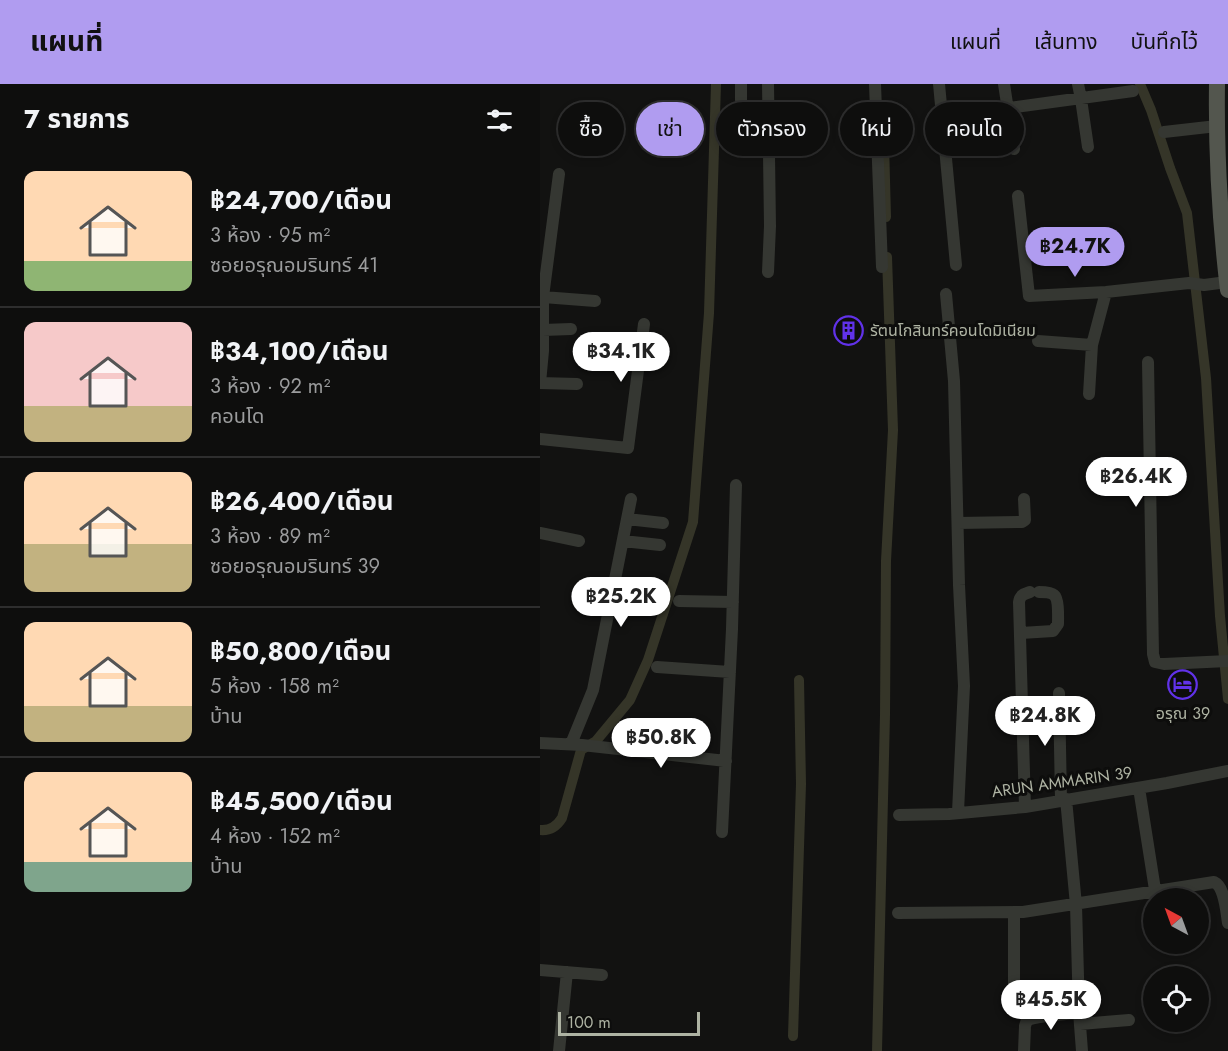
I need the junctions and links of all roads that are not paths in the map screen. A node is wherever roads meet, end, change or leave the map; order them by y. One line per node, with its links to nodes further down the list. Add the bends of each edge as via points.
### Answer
1 (741, 84): 11 (street)
2 (768, 84): 21 (street)
3 (875, 84): 20 (street)
4 (939, 84): 19 (street)
5 (1004, 84): 12 (street)
6 (1078, 84): 10 (street)
7 (1205, 84): 14 (main road)
8 (1217, 84): 14 (main road)
9 (1133, 91): 10 (street)
10 (1081, 99): 13 (street); 16 (street)
11 (741, 100)
12 (1008, 102)
13 (1024, 106)
14 (1217, 123): 15 (street); 22 (main road)
15 (1164, 132)
16 (1088, 147)
17 (559, 174): 25 (street)
18 (1018, 196): 23 (street, via 1029,296)
19 (956, 265)
20 (882, 267)
21 (768, 272)
22 (1228, 286): 23 (street, via 1194,284)
23 (1106, 292): 31 (street)
24 (946, 294): 42 (street, via 954,381)
25 (543, 297): 26 (street); 29 (street)
26 (595, 301)
27 (644, 324): 36 (street, via 628,448)
28 (571, 329): 29 (street)
29 (543, 330): 33 (street)
30 (1038, 341): 31 (street)
31 (1092, 345): 35 (street)
32 (1148, 362): 50 (street, via 1155,662)
33 (540, 383): 34 (street)
34 (577, 384)
35 (1089, 394)
36 (540, 439)
37 (736, 484): 48 (street)
38 (630, 499): 40 (street)
39 (1024, 499): 42 (street, via 1022,522)
40 (627, 519): 41 (street); 45 (street)
41 (663, 523)
42 (958, 523): 61 (street, via 964,686)
43 (540, 533): 44 (street)
44 (579, 541)
45 (623, 541): 46 (street); 55 (street, via 593,690)
46 (660, 545)
47 (679, 601): 48 (street)
48 (733, 602): 52 (street)
49 (1021, 633): 49 (street, via 1023,594 1055,596 1058,624 1053,631); 60 (street)
50 (1228, 661)
51 (657, 667): 52 (street)
52 (730, 672): 56 (street)
53 (1059, 693): 59 (street)
54 (540, 743): 55 (street)
55 (577, 745): 56 (street)
56 (726, 761): 63 (street)
57 (1228, 771): 58 (street, ARUN AMMARIN 39)
58 (1139, 788): 59 (street, ARUN AMMARIN 39); 64 (street)
59 (1064, 800): 60 (street, ARUN AMMARIN 39); 67 (street)
60 (1025, 807): 61 (street, ARUN AMMARIN 39)
61 (958, 812): 62 (street, ARUN AMMARIN 39)
62 (899, 815)
63 (722, 832)
64 (1155, 888)
65 (1185, 888): 70 (street, via 1218,884)
66 (1143, 896): 67 (street)
67 (1076, 904): 68 (street); 75 (street)
68 (1014, 912): 69 (street); 74 (street)
69 (898, 913)
70 (1228, 923)
71 (540, 970): 72 (street)
72 (567, 972): 73 (street); 77 (street)
73 (602, 975)
74 (1014, 995)
75 (1079, 1018): 76 (street); 78 (street, via 1067,1015 1027,1020); 79 (street)
76 (1130, 1020)
77 (559, 1051)
78 (1024, 1051)
79 (1083, 1051)

